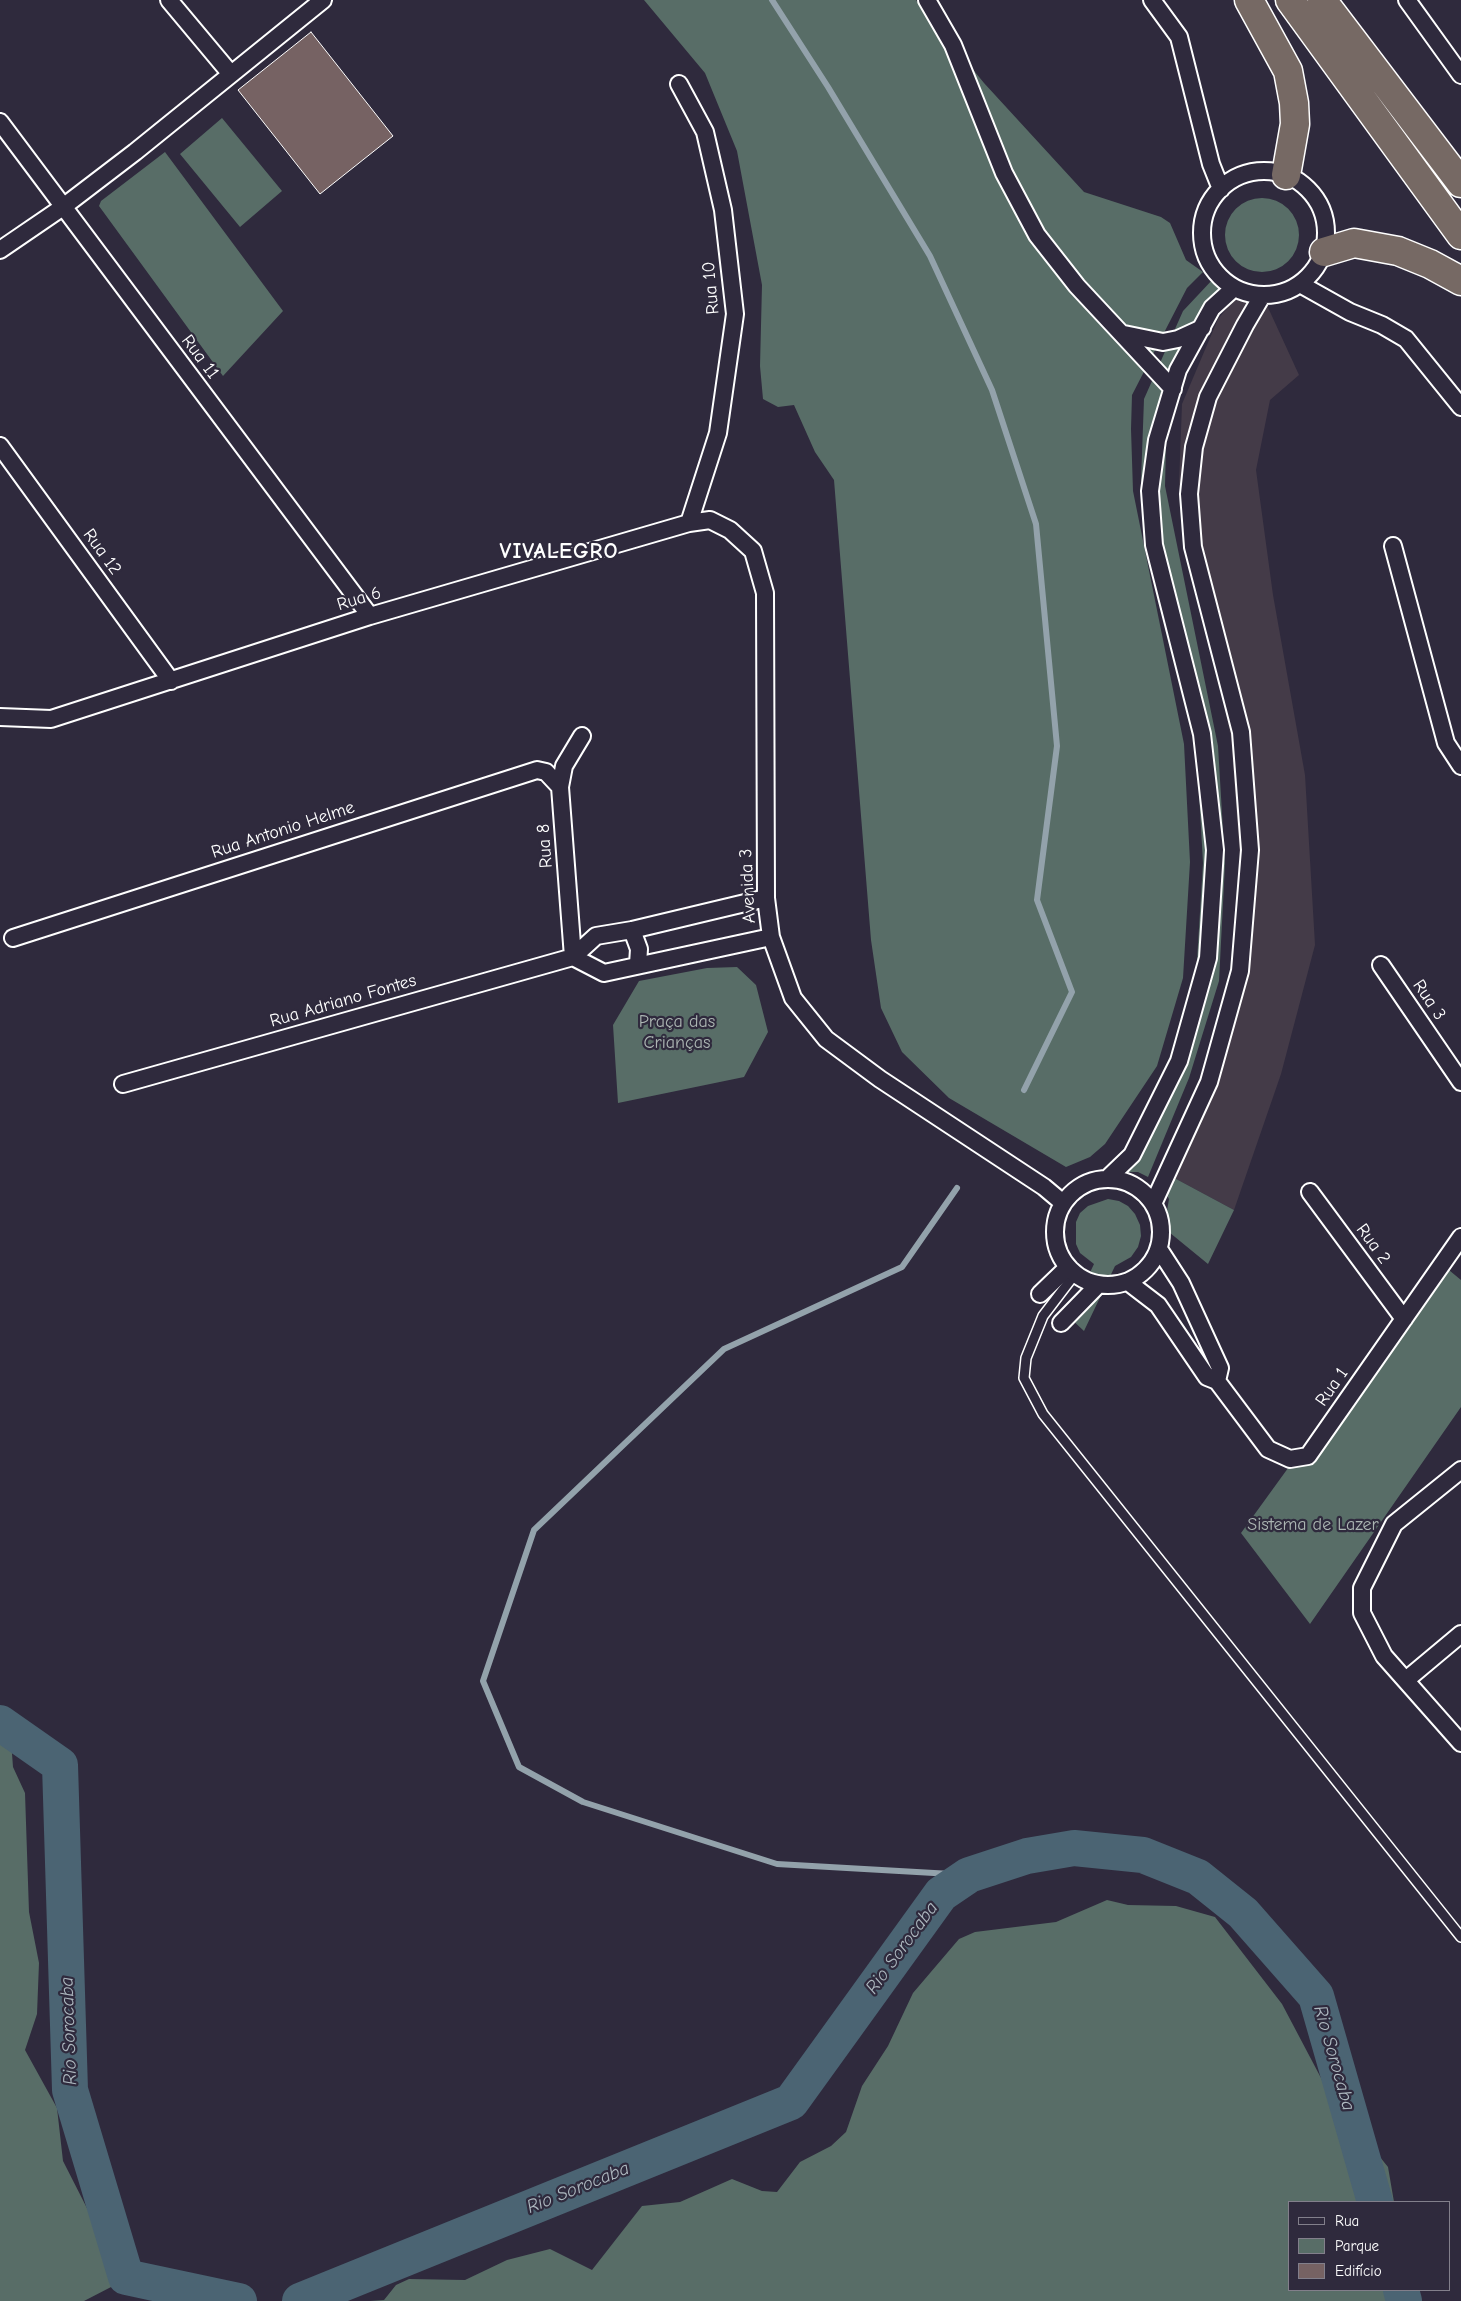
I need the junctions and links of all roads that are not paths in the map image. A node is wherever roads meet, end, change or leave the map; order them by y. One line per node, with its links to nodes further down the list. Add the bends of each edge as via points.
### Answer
1 (169, 0): 9 (street)
2 (323, 0): 9 (street)
3 (927, 0): 25 (street, via 952,45 1004,174 1037,235 1077,286)
4 (1152, 0): 15 (street, via 1179,36 1211,164)
5 (1249, 0): 13 (highway, via 1288,71 1295,124)
6 (1290, 0): 17 (highway)
7 (1322, 0): 14 (highway)
8 (1407, 0): 10 (street)
9 (230, 73): 16 (street)
10 (1461, 75)
11 (679, 84): 29 (street, Rua 10, via 705,132 723,210 735,314 718,433)
12 (0, 122): 16 (street, Rua 11)
13 (1286, 175): 15 (street, via 1262,171 1249,173); 19 (street, via 1302,184 1316,198 1324,215)
14 (1461, 183)
15 (1221, 189): 22 (street, via 1209,206 1203,226 1203,244 1219,277)
16 (63, 207): 18 (street); 32 (street, Rua 11)
17 (1461, 235)
18 (0, 250)
19 (1324, 252): 20 (highway, via 1354,243 1398,251); 21 (street, via 1314,270)
20 (1461, 281)
21 (1300, 284): 23 (street, via 1275,295); 27 (street, via 1406,339)
22 (1234, 288): 23 (street); 24 (street, via 1212,308)
23 (1262, 296): 50 (street, via 1208,398 1194,447 1190,494 1193,547 1241,732 1250,850 1240,971 1209,1082)
24 (1202, 328): 25 (street, via 1163,342); 26 (street, via 1178,370)
25 (1124, 334): 26 (street)
26 (1173, 389): 47 (street, via 1157,440 1151,500 1154,545 1202,734 1214,850 1208,958 1179,1061 1132,1155)
27 (1461, 407)
28 (0, 446): 33 (street, Rua 12)
29 (689, 523): 30 (street, Rua 6, via 710,520); 32 (street, Rua 6)
30 (730, 530): 38 (street, Avenida 3, via 753,551 766,593)
31 (1393, 546): 36 (street, via 1446,743)
32 (370, 616): 33 (street, Rua 6)
33 (171, 680): 34 (street, Rua 6, via 51,719)
34 (0, 717)
35 (582, 736): 37 (street, Rua 8, via 564,766)
36 (1461, 766)
37 (560, 787): 41 (street, Rua Antonio Helme, via 546,772 537,770); 42 (street, Rua 8)
38 (766, 898): 39 (street, Rua Adriano Fontes); 40 (street, Avenida 3)
39 (632, 930): 42 (street, Rua Adriano Fontes, via 596,936); 43 (street, via 639,949)
40 (771, 937): 43 (street); 49 (street, Avenida 3, via 793,998 826,1039)
41 (13, 938)
42 (573, 957): 43 (street, via 604,973); 46 (street, Rua Adriano Fontes)
43 (638, 964)
44 (1381, 965): 45 (street, Rua 3)
45 (1461, 1082)
46 (123, 1084)
47 (1108, 1178): 49 (street, via 1090,1181); 50 (street, via 1141,1190)
48 (1310, 1192): 57 (street, Rua 2)
49 (1063, 1203): 53 (street, via 1056,1219 1054,1236 1058,1253)
50 (1153, 1204): 52 (street, via 1160,1226)
51 (1461, 1237): 57 (street, Rua 1)
52 (1159, 1249): 54 (street, via 1152,1263); 59 (street, via 1183,1287 1220,1368)
53 (1071, 1271): 55 (street); 56 (street); 64 (lane, via 1043,1316 1026,1358 1024,1378 1042,1414)
54 (1128, 1282): 55 (street); 59 (street, Rua 1, via 1158,1305 1207,1376)
55 (1098, 1285): 58 (street)
56 (1040, 1294)
57 (1404, 1319): 59 (street, Rua 1, via 1308,1456 1290,1459 1268,1449)
58 (1061, 1323)
59 (1217, 1381)
60 (1461, 1470): 62 (street, via 1394,1524 1362,1588 1362,1613 1384,1656)
61 (1461, 1634): 62 (street)
62 (1406, 1680): 63 (street)
63 (1461, 1743)
64 (1461, 1936)

